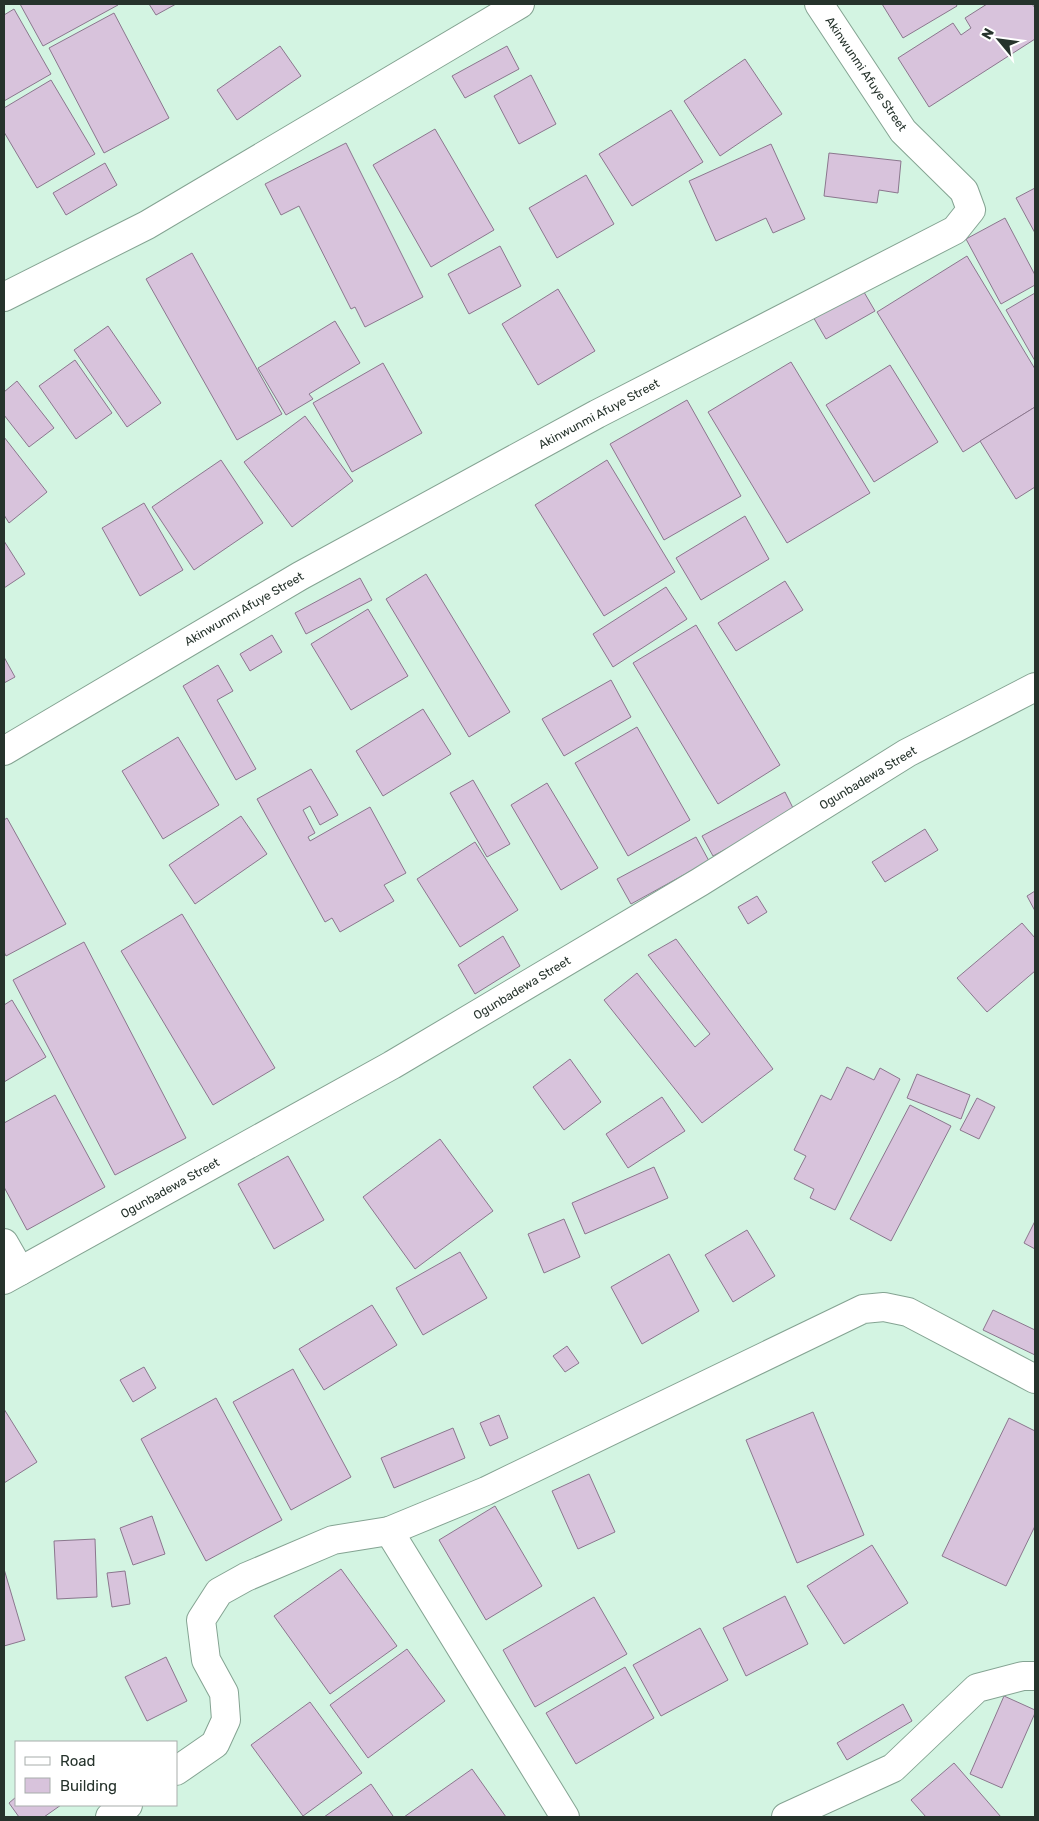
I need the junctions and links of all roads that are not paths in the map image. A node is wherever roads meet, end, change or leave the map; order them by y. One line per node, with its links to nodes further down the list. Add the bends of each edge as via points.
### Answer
1 (520, 4): 3 (street, via 146,225)
2 (819, 4): 5 (street, Akinwunmi Afuye Street, via 903,131 964,191 970,210 955,230 597,414 300,576)
3 (4, 297)
4 (1035, 687): 7 (street, Ogunbadewa Street, via 908,753 700,882 392,1065)
5 (4, 751)
6 (4, 1243): 7 (street)
7 (12, 1276)
8 (1035, 1379): 9 (street, via 908,1312 884,1306 863,1309 495,1487)
9 (389, 1531): 11 (street, via 333,1540 219,1592 201,1620 206,1660 224,1692 226,1720 215,1744); 14 (street)
10 (1035, 1676): 15 (street, via 977,1688 893,1768)
11 (178, 1770)
12 (126, 1806): 13 (street)
13 (110, 1817)
14 (565, 1817)
15 (786, 1817)

